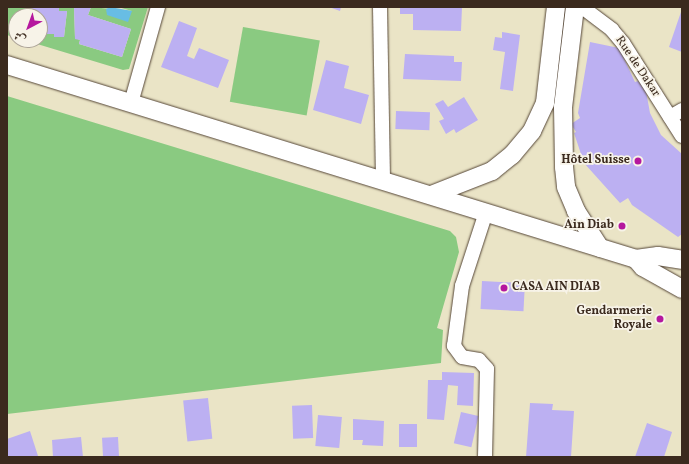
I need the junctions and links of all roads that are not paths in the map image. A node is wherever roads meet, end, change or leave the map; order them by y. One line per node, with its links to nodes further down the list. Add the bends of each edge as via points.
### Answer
1 (158, 7): 7 (street)
2 (380, 7): 10 (street)
3 (556, 7): 11 (main road, via 545,103 532,131 512,155 492,171)
4 (575, 7): 13 (main road, via 563,107 566,187 576,211)
5 (582, 7): 8 (street, Rue de Dakar, via 612,30)
6 (7, 65): 7 (main road)
7 (131, 103): 10 (main road)
8 (676, 113): 9 (street, Rue de Dakar)
9 (682, 136)
10 (383, 179): 11 (main road)
11 (431, 195): 12 (main road)
12 (486, 212): 13 (main road); 17 (street, via 462,286 454,346 462,357 479,360 488,368)
13 (600, 248): 14 (main road)
14 (636, 259): 15 (main road, via 658,256); 16 (main road, via 643,267)
15 (682, 260)
16 (682, 289)
17 (485, 457)

